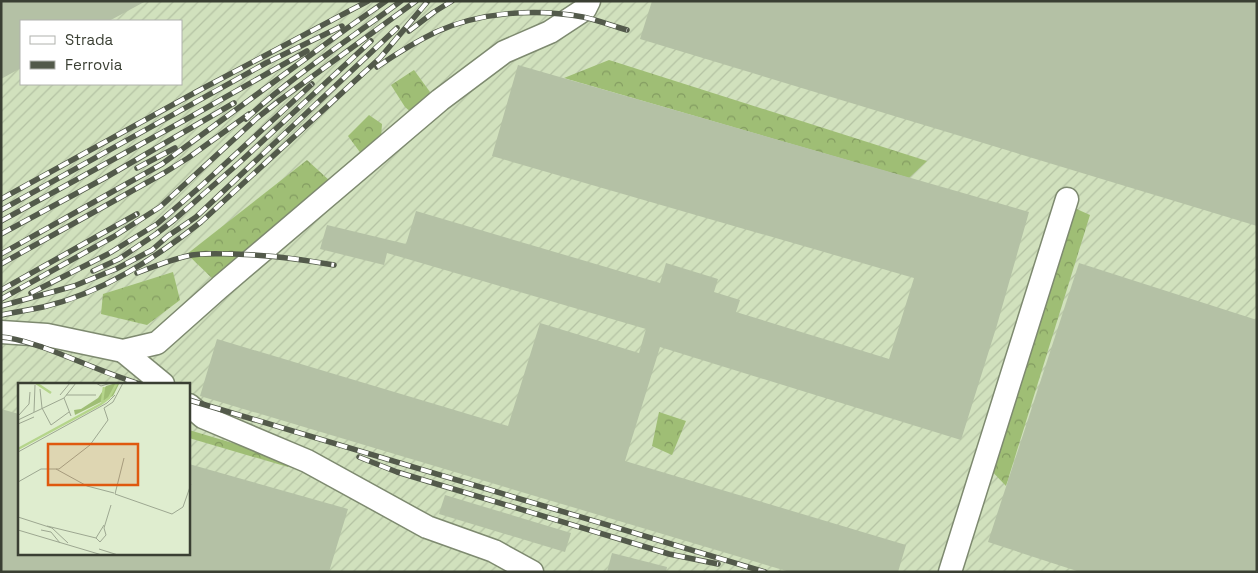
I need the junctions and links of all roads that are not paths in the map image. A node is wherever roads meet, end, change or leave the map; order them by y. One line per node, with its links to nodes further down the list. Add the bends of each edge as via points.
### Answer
1 (589, 1): 4 (lane, via 586,9 550,32 504,52 440,100 157,343)
2 (1067, 199): 8 (lane)
3 (1, 332): 4 (lane, via 47,335)
4 (123, 351): 5 (lane)
5 (162, 383)
6 (190, 407): 7 (lane, via 203,417 307,461 427,527 494,551)
7 (532, 572)
8 (950, 572)

